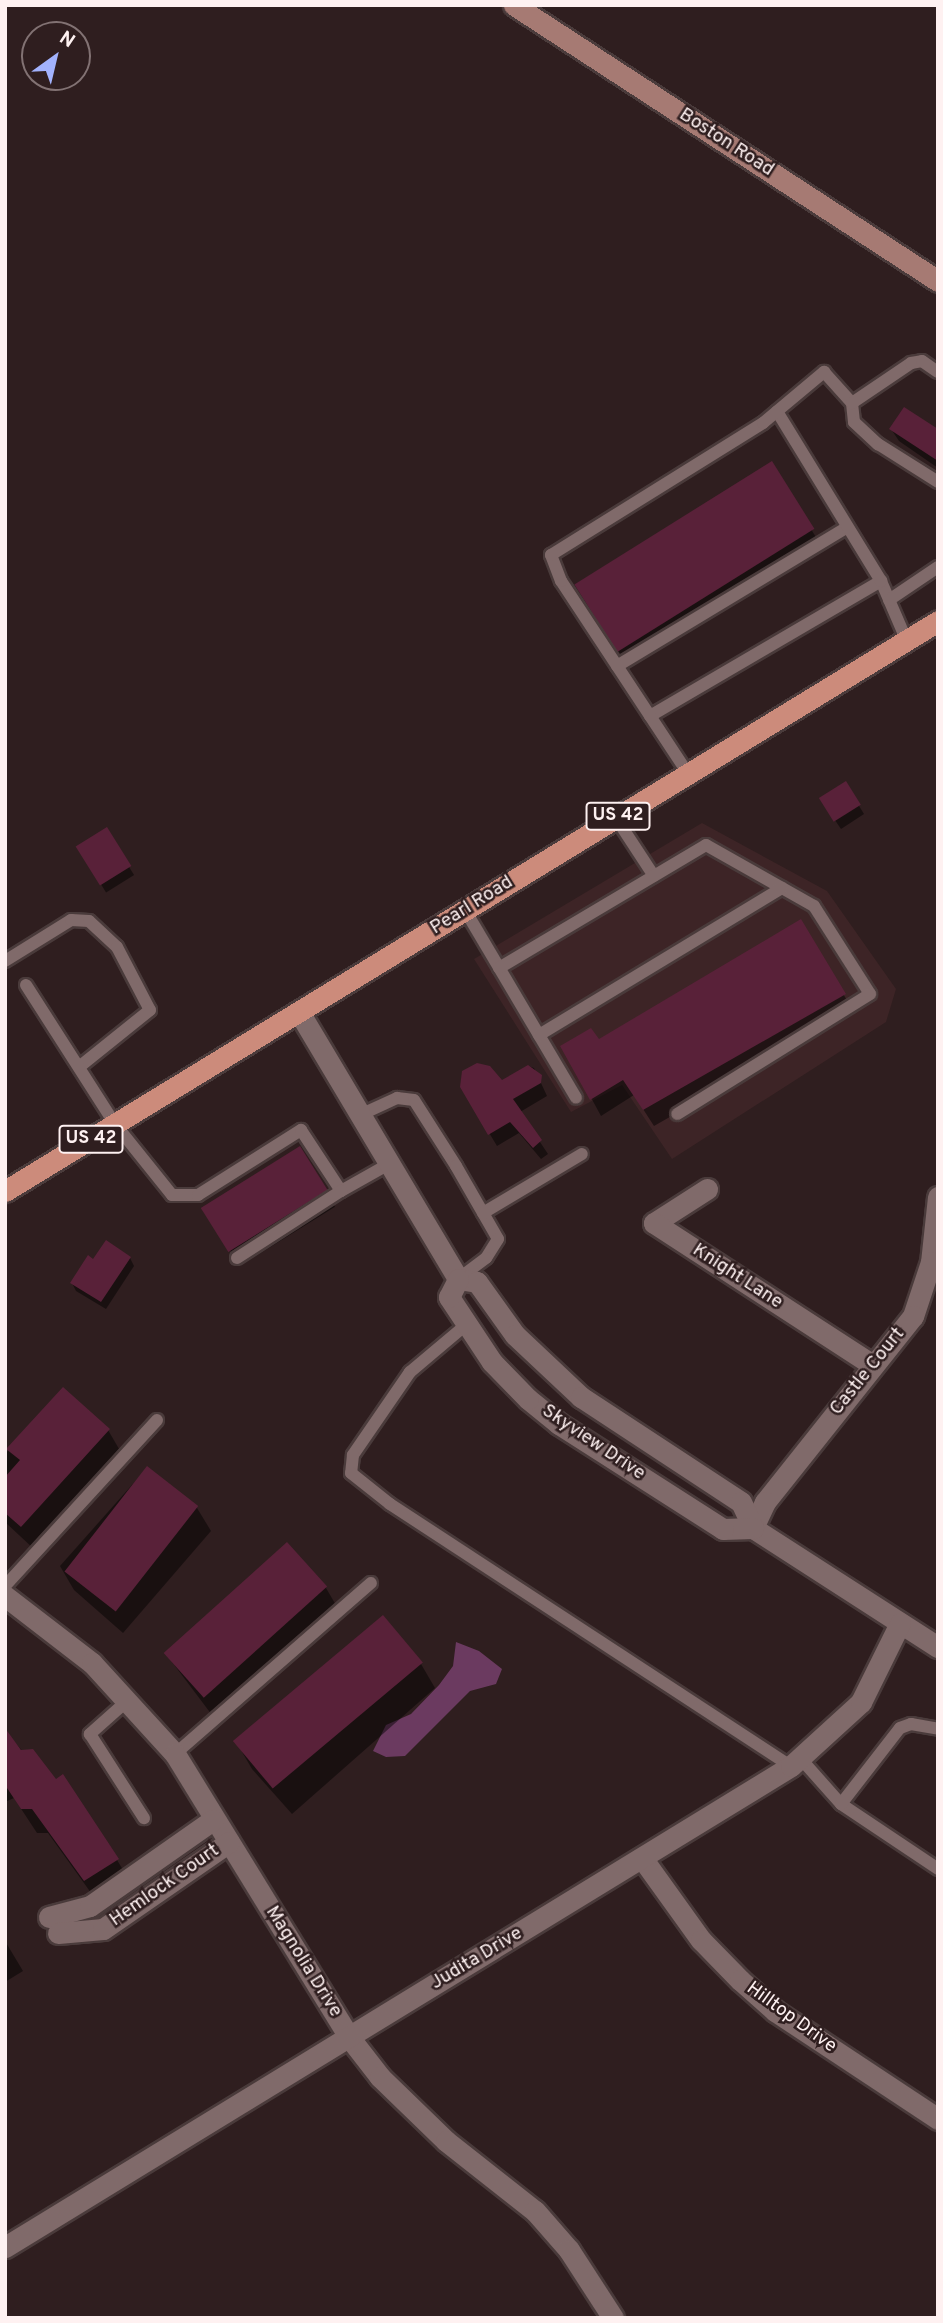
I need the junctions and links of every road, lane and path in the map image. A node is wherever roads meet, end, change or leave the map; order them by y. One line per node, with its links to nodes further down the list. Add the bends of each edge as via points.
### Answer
1 (514, 5): 2 (street, Boston Road)
2 (538, 12): 3 (street, Boston Road)
3 (938, 281)
4 (938, 372): 5 (lane, via 922,361 911,363)
5 (852, 403): 6 (lane, via 824,373); 7 (lane, via 854,422 870,437)
6 (777, 411): 8 (lane); 14 (lane, via 551,555 561,581)
7 (938, 482)
8 (847, 527): 10 (lane); 14 (lane)
9 (938, 567): 11 (lane)
10 (881, 581): 11 (lane); 15 (lane)
11 (889, 600): 13 (lane)
12 (938, 621): 13 (main road, Pearl Road / US 42)
13 (906, 639): 16 (main road, Pearl Road / US 42)
14 (617, 666): 15 (lane)
15 (650, 716): 16 (lane)
16 (687, 772): 17 (main road, Pearl Road / US 42)
17 (616, 818): 18 (lane); 20 (main road, Pearl Road / US 42)
18 (654, 876): 19 (lane, via 706,845); 22 (lane)
19 (782, 888): 25 (lane); 28 (lane, via 814,906 870,993)
20 (465, 910): 22 (lane); 24 (main road, Pearl Road / US 42)
21 (5, 961): 26 (lane, via 71,920 89,921 117,947 150,1010)
22 (499, 968): 25 (lane)
23 (26, 985): 26 (lane)
24 (299, 1012): 29 (street, Skyview Drive); 30 (main road, Pearl Road / US 42)
25 (539, 1035): 27 (lane)
26 (79, 1067): 30 (lane)
27 (576, 1098)
28 (677, 1114)
29 (360, 1115): 32 (street, Skyview Drive); 37 (lane, via 397,1098 414,1100)
30 (115, 1124): 34 (main road, Pearl Road / US 42); 35 (lane, via 172,1195 198,1195 301,1130)
31 (582, 1154): 37 (lane)
32 (389, 1164): 35 (lane); 39 (street, Skyview Drive)
33 (707, 1189): 41 (street, Knight Lane, via 654,1223)
34 (5, 1191)
35 (341, 1191): 38 (lane)
36 (938, 1197): 41 (street, Castle Court, via 922,1294 913,1316)
37 (483, 1213): 39 (lane, via 498,1239 486,1258)
38 (237, 1258)
39 (458, 1279): 40 (street, Skyview Drive, via 449,1297); 43 (street, Skyview Drive, via 477,1282 515,1335 581,1397 741,1502)
40 (467, 1324): 43 (street, Skyview Drive, via 492,1362 559,1424 723,1529); 52 (lane, via 410,1372 353,1455 351,1473 390,1504)
41 (873, 1365): 43 (street, Castle Court, via 765,1502)
42 (157, 1420): 45 (lane)
43 (753, 1528): 47 (street, Skyview Drive)
44 (371, 1583): 51 (lane)
45 (5, 1587)
46 (5, 1596): 49 (street, Magnolia Drive, via 92,1663)
47 (900, 1623): 48 (street, Skyview Drive); 52 (street, Judita Drive, via 861,1702)
48 (938, 1647)
49 (127, 1701): 51 (street, Magnolia Drive); 54 (lane, via 90,1734)
50 (938, 1729): 53 (lane, via 911,1724 900,1728)
51 (175, 1754): 55 (street, Magnolia Drive)
52 (796, 1763): 53 (lane); 57 (street, Judita Drive)
53 (841, 1804): 58 (lane)
54 (144, 1818)
55 (213, 1820): 56 (street, Magnolia Drive); 56 (street, Hemlock Court, via 90,1906 54,1925 103,1929)
56 (229, 1842): 59 (street, Magnolia Drive)
57 (642, 1858): 59 (street, Judita Drive); 60 (street, Hilltop Drive, via 672,1904 740,1980 775,2011)
58 (938, 1869)
59 (349, 2037): 61 (street, Judita Drive); 62 (street, Magnolia Drive, via 408,2108 535,2211 569,2250)
60 (938, 2119)
61 (5, 2247)
62 (613, 2318)

